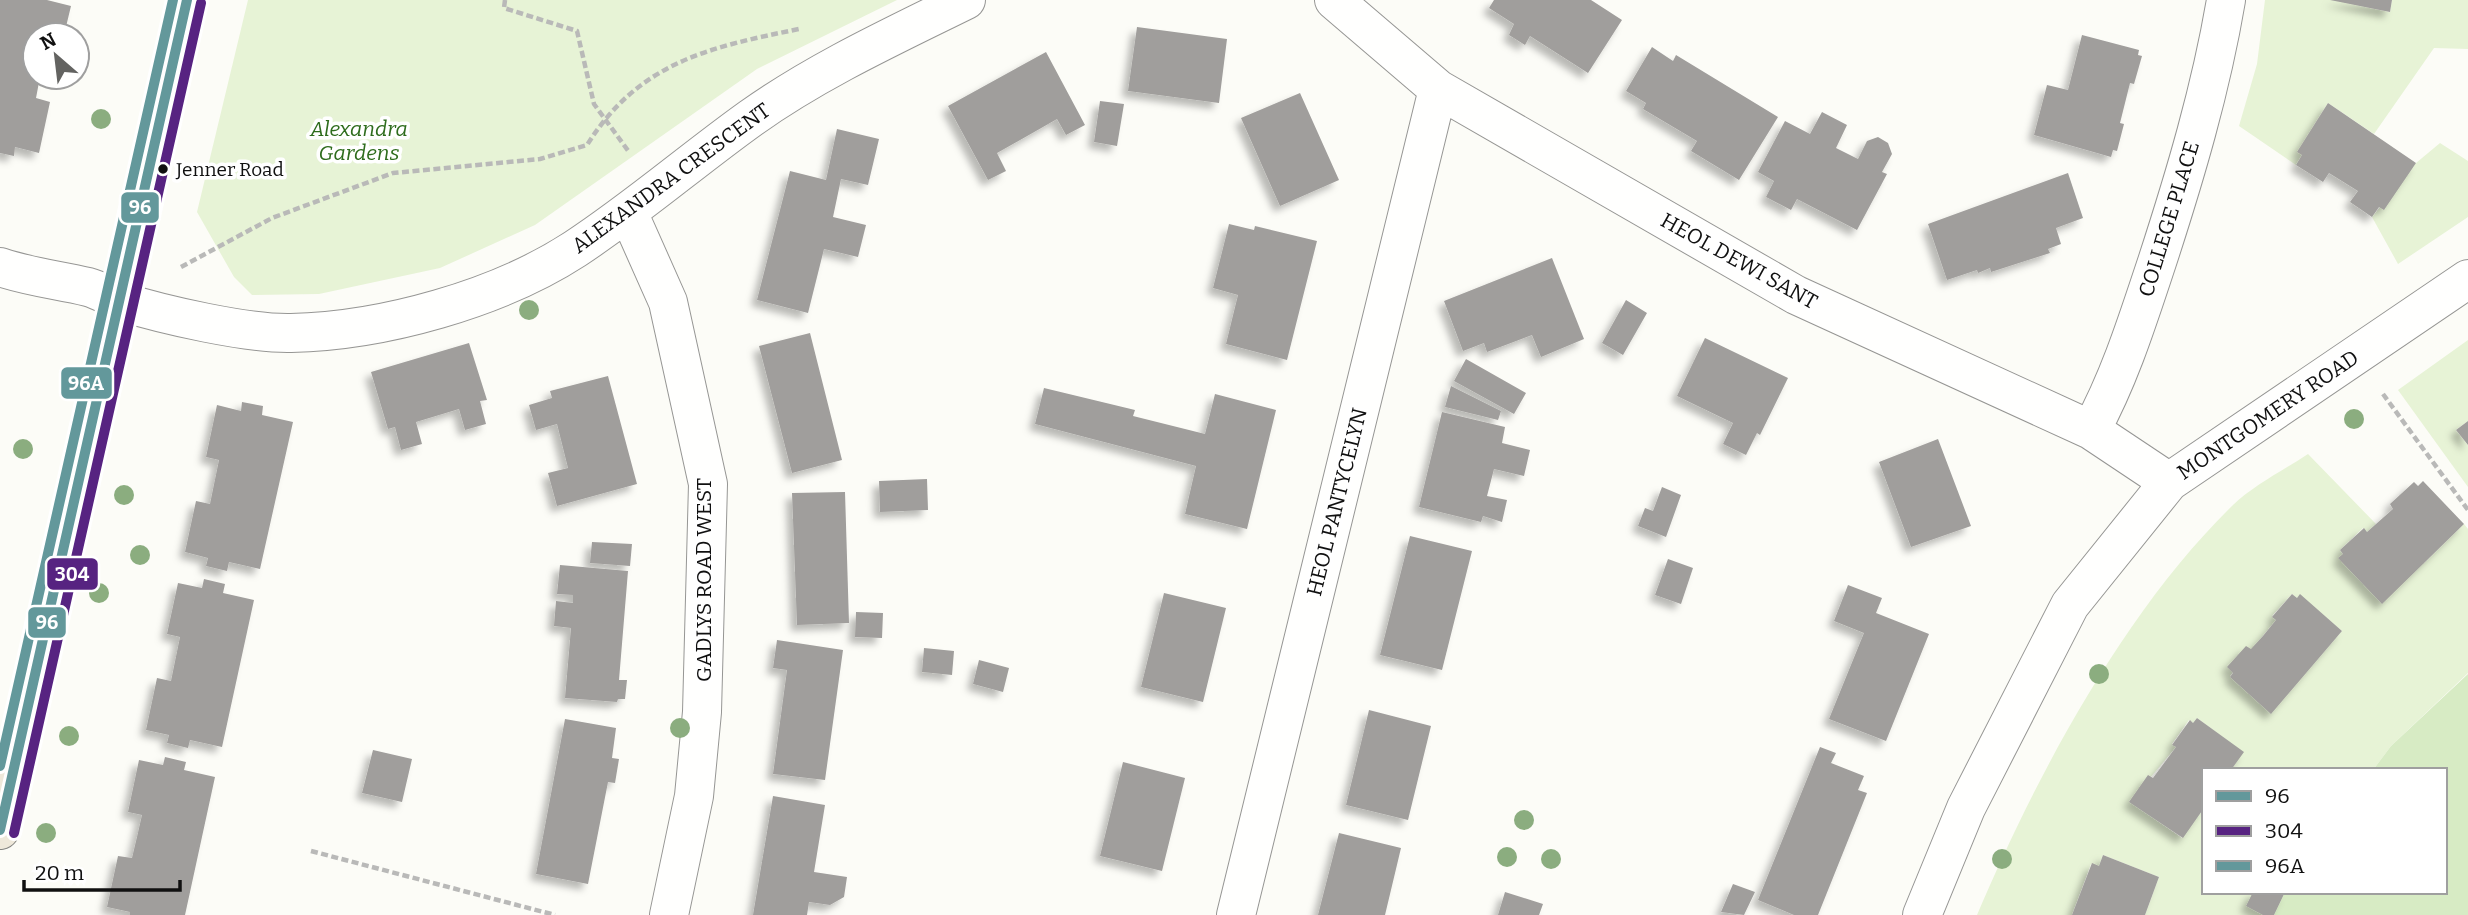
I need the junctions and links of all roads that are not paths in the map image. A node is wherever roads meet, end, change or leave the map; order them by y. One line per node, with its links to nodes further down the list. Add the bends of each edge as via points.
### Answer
1 (187, 0): 9 (main road)
2 (966, 0): 6 (street, ALEXANDRA CRESCENT, via 849,59 752,117)
3 (1334, 0): 5 (street, HEOL DEWI SANT)
4 (2226, 0): 10 (street, COLLEGE PLACE, via 2189,164 2136,324)
5 (1438, 89): 10 (street, HEOL DEWI SANT, via 1796,295); 14 (street, HEOL PANTYCELYN)
6 (628, 212): 9 (street, ALEXANDRA CRESCENT, via 573,251 507,286 349,328 288,333 152,311); 13 (street, GADLYS ROAD WEST, via 668,302 708,484 702,712 694,796)
7 (0, 267): 9 (street, ALEXANDRA CRESCENT, via 90,288)
8 (2468, 279): 11 (street, MONTGOMERY ROAD)
9 (120, 301): 12 (main road)
10 (2091, 430): 11 (street, HEOL DEWI SANT)
11 (2169, 482): 15 (street, MONTGOMERY ROAD, via 2070,605 1966,808)
12 (0, 830)
13 (669, 915)
14 (1236, 915)
15 (1922, 915)

